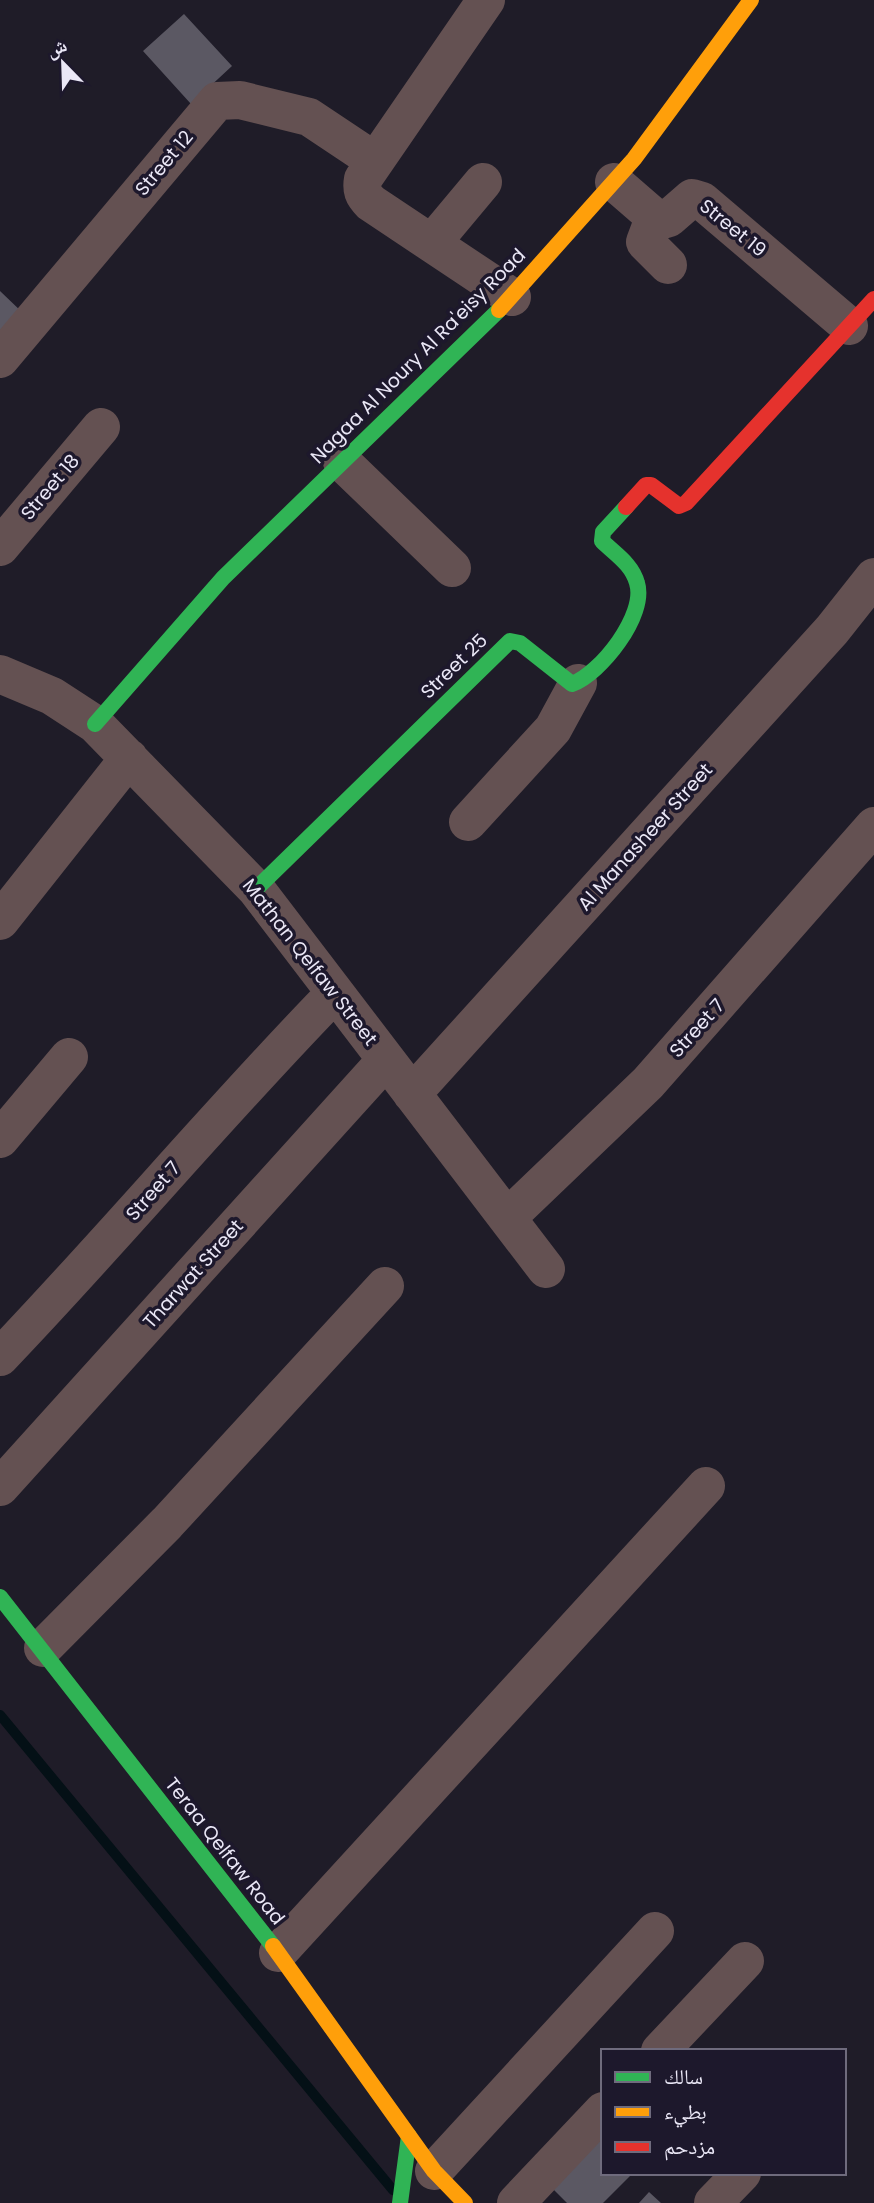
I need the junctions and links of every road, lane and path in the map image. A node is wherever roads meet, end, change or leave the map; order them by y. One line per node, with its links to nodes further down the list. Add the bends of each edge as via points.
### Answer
1 (486, 0): 3 (street)
2 (751, 0): 5 (street, Nagaa Al Noury Al Ra'eisy Road)
3 (376, 161): 7 (street, via 363,179 364,197); 11 (street, Street 12, via 309,117 240,100 217,101)
4 (483, 182): 7 (street)
5 (614, 182): 6 (street); 9 (street, Nagaa Al Noury Al Ra'eisy Road)
6 (654, 218): 8 (street, via 645,242); 10 (street, Street 19, via 664,221 698,198)
7 (432, 243): 9 (street)
8 (668, 265)
9 (512, 296): 13 (street, Nagaa Al Noury Al Ra'eisy Road)
10 (862, 313): 18 (street, via 686,503 679,506 646,485 603,532 602,541 634,576 639,606 631,624)
11 (0, 359)
12 (101, 427): 14 (street, Street 18)
13 (342, 462): 15 (street); 19 (street, Nagaa Al Noury Al Ra'eisy Road, via 223,578)
14 (0, 547)
15 (452, 568)
16 (874, 577): 28 (street, Al Manasheer Street, via 832,630)
17 (0, 674): 19 (street, Mathan Qelfaw Street, via 52,696)
18 (578, 684): 21 (street, via 553,729); 23 (street, Street 25, via 566,681 520,643 510,641)
19 (95, 724): 20 (street, Mathan Qelfaw Street)
20 (129, 758): 23 (street, Mathan Qelfaw Street); 24 (street)
21 (468, 822)
22 (874, 826): 30 (street, Street 7, via 648,1083)
23 (256, 889): 25 (street, Mathan Qelfaw Street)
24 (0, 921)
25 (334, 994): 27 (street, Mathan Qelfaw Street); 33 (street, Street 7)
26 (69, 1057): 29 (street)
27 (386, 1060): 28 (street, Mathan Qelfaw Street); 35 (street, Tharwat Street)
28 (412, 1094): 30 (street, Mathan Qelfaw Street)
29 (0, 1139)
30 (507, 1217): 31 (street, Mathan Qelfaw Street)
31 (546, 1269)
32 (385, 1286): 37 (street, via 167,1523)
33 (0, 1357)
34 (706, 1486): 39 (street)
35 (0, 1487)
36 (0, 1597): 37 (street, Teraa Qelfaw Road)
37 (43, 1648): 39 (street, Teraa Qelfaw Road)
38 (655, 1931): 44 (street)
39 (278, 1953): 43 (street, Teraa Qelfaw Road)
40 (745, 1961): 41 (street)
41 (662, 2049)
42 (601, 2113): 48 (street)
43 (409, 2137): 44 (street, Teraa Qelfaw Road); 46 (street)
44 (434, 2171): 47 (street, Teraa Qelfaw Road)
45 (740, 2175): 49 (street)
46 (400, 2203)
47 (465, 2203)
48 (516, 2203)
49 (713, 2203)

